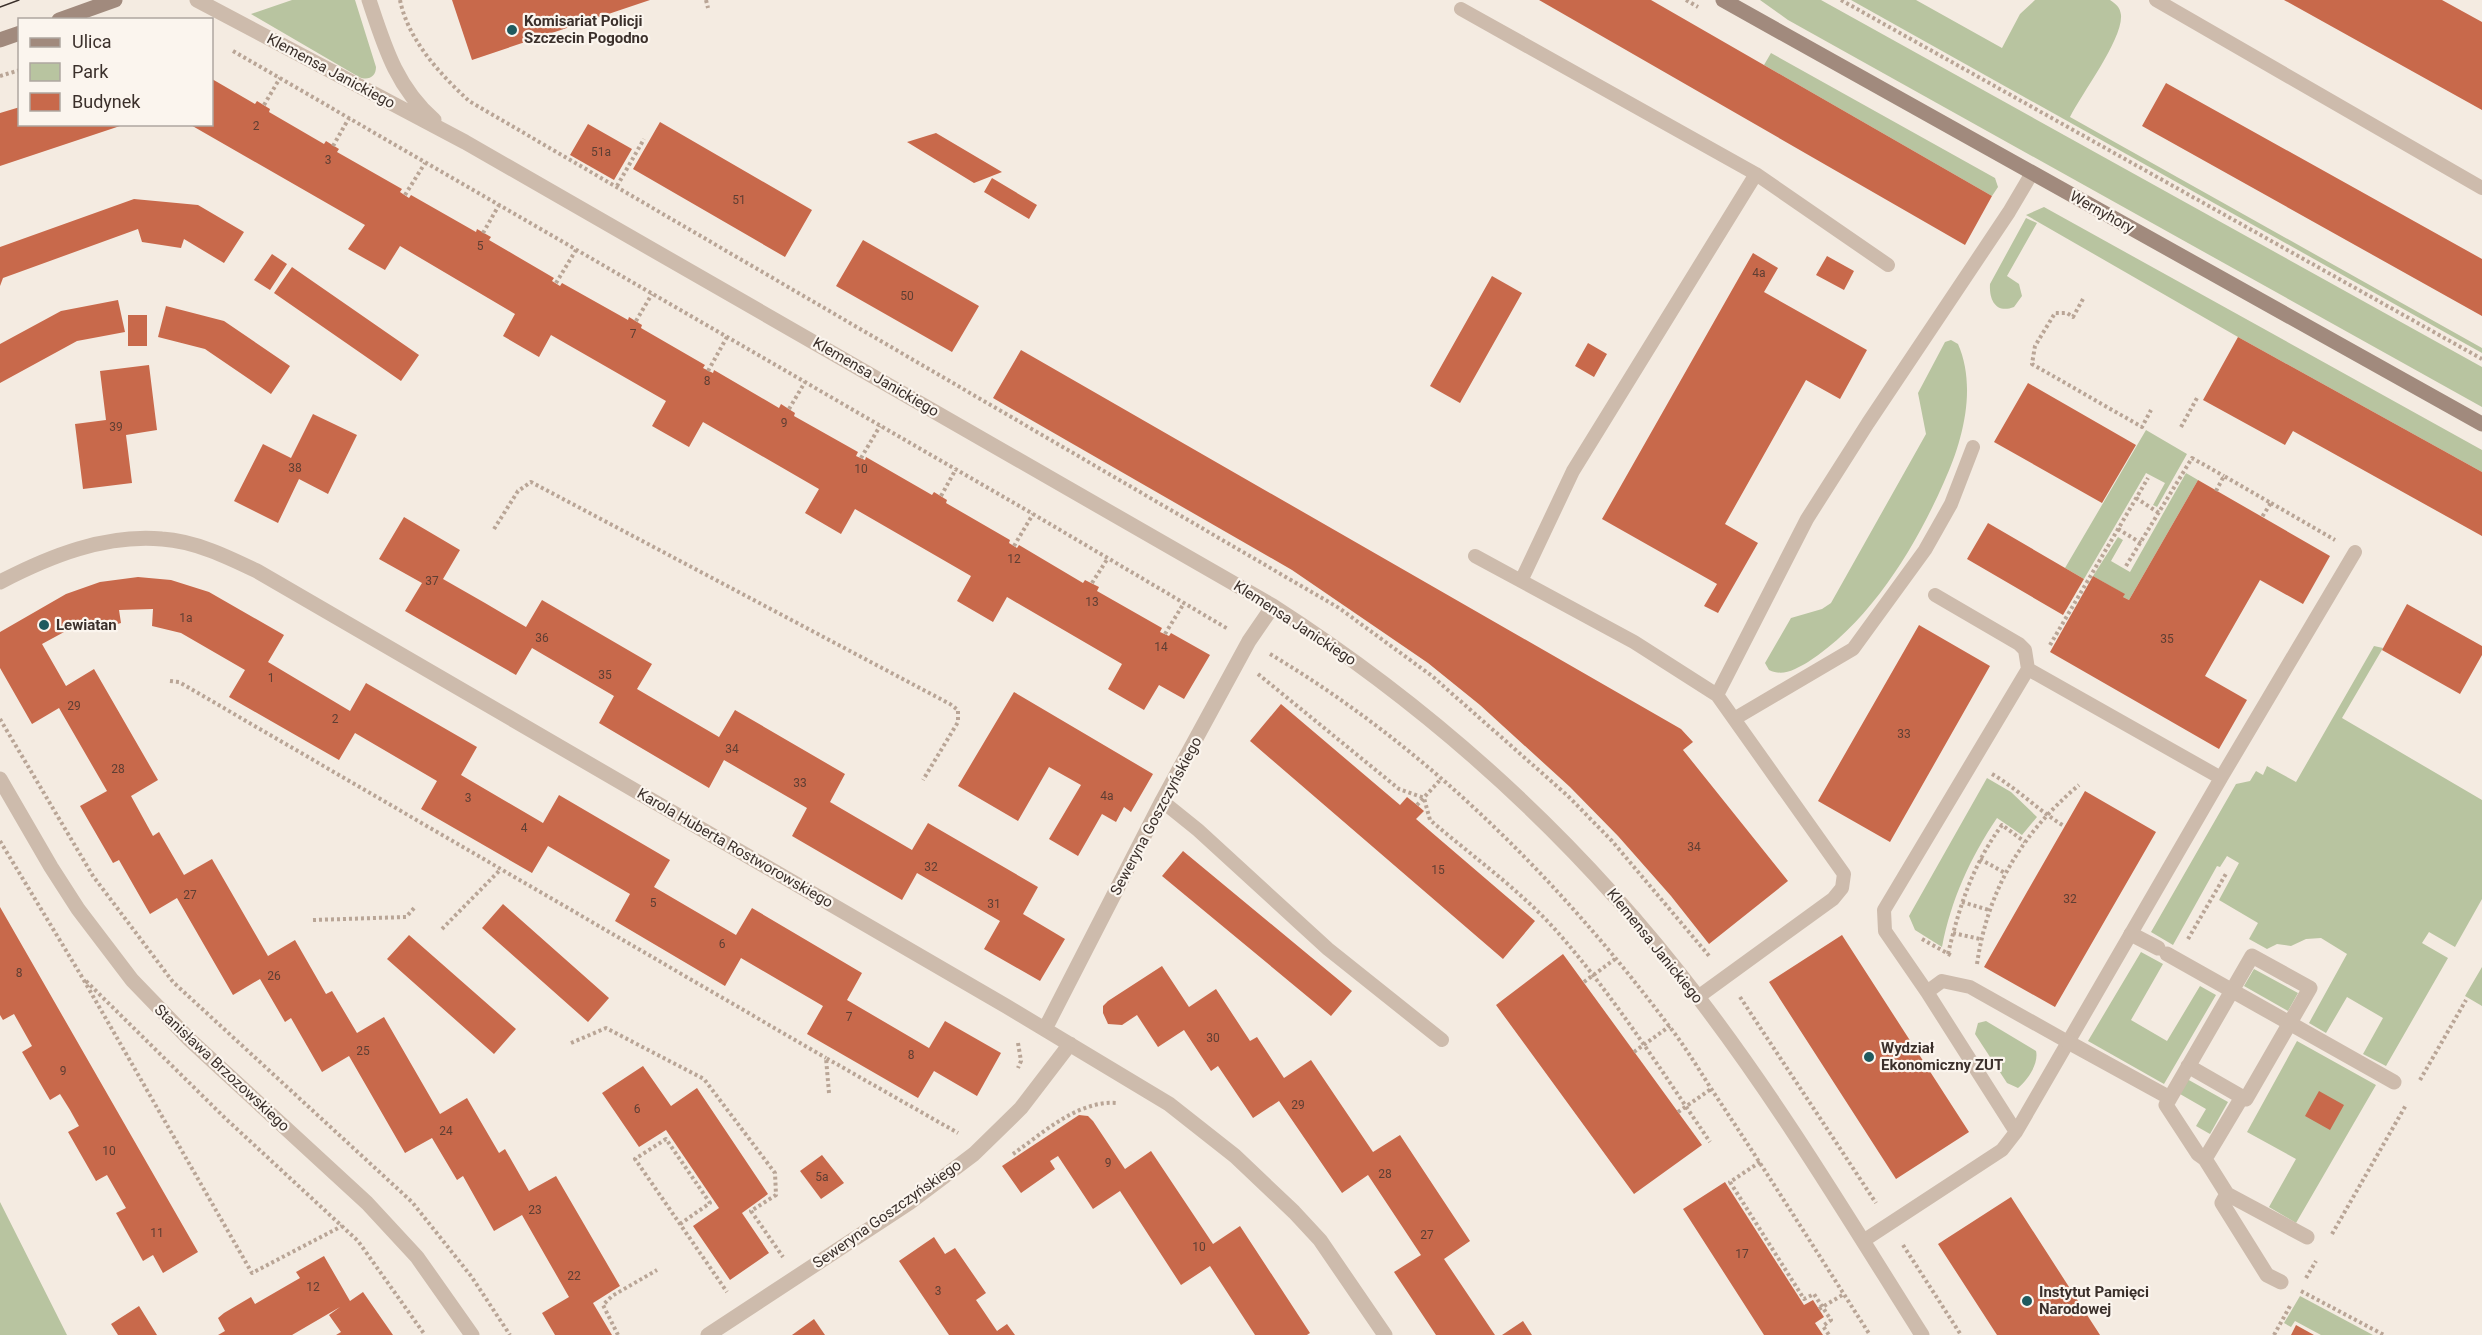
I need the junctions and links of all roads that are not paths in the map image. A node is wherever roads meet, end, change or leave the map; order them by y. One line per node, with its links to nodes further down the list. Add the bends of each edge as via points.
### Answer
1 (115, 0): 7 (street)
2 (197, 0): 10 (street, Klemensa Janickiego)
3 (369, 0): 10 (street, Klemensa Janickiego, via 390,61 412,98 435,121)
4 (1722, 0): 11 (street, Wernyhory)
5 (2156, 0): 13 (lane)
6 (1461, 9): 12 (lane)
7 (65, 18)
8 (18, 34): 9 (street)
9 (0, 40)
10 (465, 142): 22 (street, Klemensa Janickiego)
11 (2032, 173): 15 (street, Wernyhory); 24 (lane, via 1807,519)
12 (1756, 174): 14 (lane); 19 (lane, via 1573,471)
13 (2482, 188)
14 (1888, 266)
15 (2482, 424)
16 (1973, 447): 25 (lane, via 1951,504 1925,550 1853,649)
17 (2355, 552): 26 (lane)
18 (1475, 556): 19 (lane)
19 (1521, 581): 24 (lane, via 1634,642)
20 (0, 582): 34 (street, Karola Huberta Rostworowskiego, via 70,552 132,539 163,539 224,556 307,599)
21 (1935, 595): 23 (lane, via 2019,644 2025,650)
22 (1273, 606): 28 (street, Seweryna Goszczyńskiego, via 1249,642); 32 (street, Klemensa Janickiego, via 1380,679 1495,775 1612,892)
23 (2030, 671): 26 (lane); 31 (lane, via 1884,910 1885,931)
24 (1717, 695): 25 (lane)
25 (1734, 718): 32 (lane, via 1844,874 1842,888 1833,899)
26 (2221, 778): 29 (lane)
27 (0, 779): 48 (street, Stanisława Brzozowskiego, via 78,909 132,980 190,1040 392,1229 417,1257)
28 (1162, 801): 34 (street, Seweryna Goszczyńskiego); 35 (lane, via 1328,949)
29 (2131, 934): 30 (street); 36 (lane)
30 (2232, 991): 33 (street); 33 (street, via 2252,956 2271,966 2310,988); 38 (street)
31 (1927, 992): 36 (lane, via 1942,981 1970,987); 42 (lane)
32 (1698, 997): 46 (street, Klemensa Janickiego, via 1789,1125)
33 (2289, 1023): 39 (street); 40 (street, via 2246,1099)
34 (1045, 1029): 37 (street, Karola Huberta Rostworowskiego)
35 (1442, 1040)
36 (2068, 1042): 41 (street); 42 (lane)
37 (1070, 1044): 49 (street, Seweryna Goszczyńskiego, via 1021,1108 974,1154 909,1203); 50 (street, Karola Huberta Rostworowskiego, via 1169,1104 1251,1170 1320,1240)
38 (2188, 1066): 40 (street); 41 (street)
39 (2394, 1082)
40 (2242, 1097): 43 (street)
41 (2170, 1098): 43 (street, via 2166,1105)
42 (2016, 1132): 46 (lane, via 2002,1150)
43 (2205, 1159): 44 (street)
44 (2227, 1194): 45 (street); 47 (street, via 2222,1203 2267,1275)
45 (2307, 1237)
46 (1863, 1241): 51 (street, Klemensa Janickiego)
47 (2281, 1282)
48 (472, 1335)
49 (708, 1335)
50 (1385, 1335)
51 (1922, 1335)

